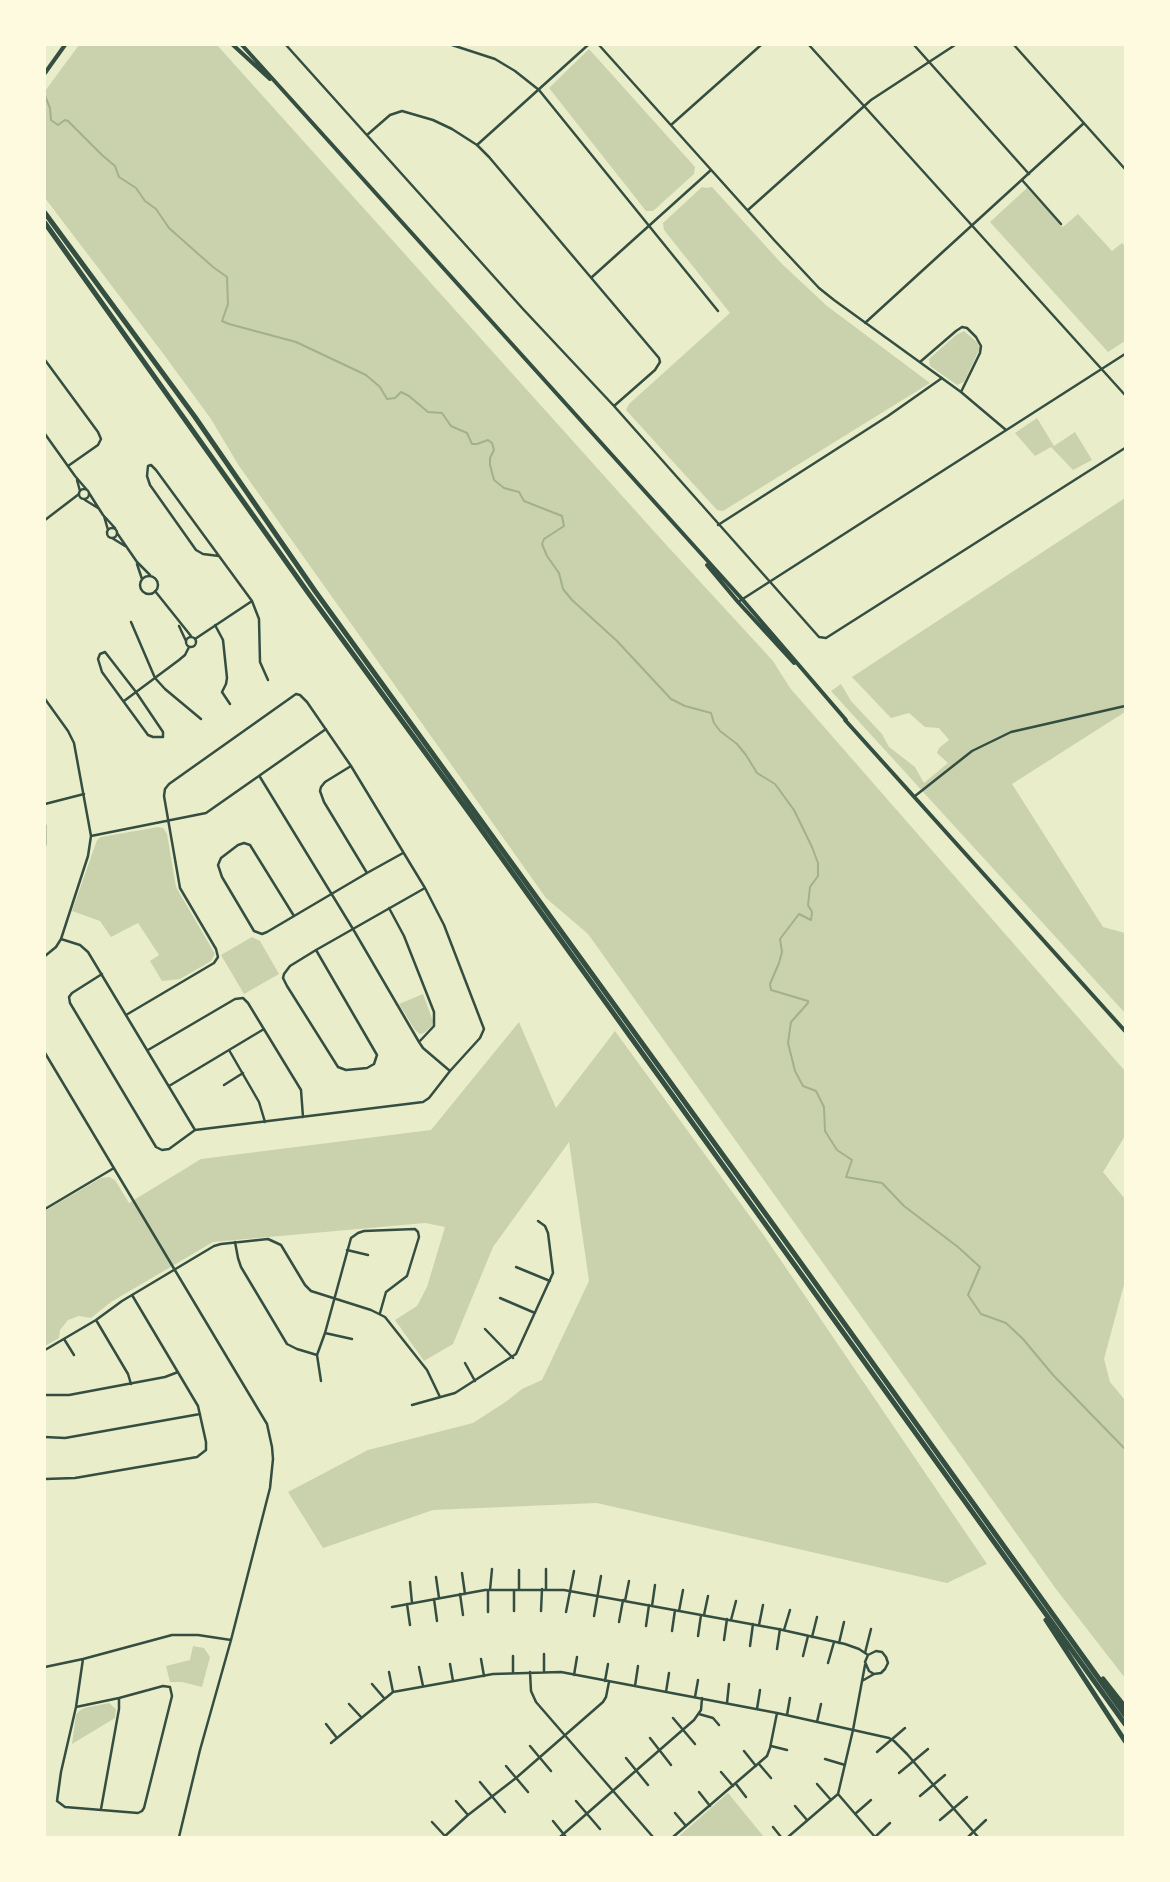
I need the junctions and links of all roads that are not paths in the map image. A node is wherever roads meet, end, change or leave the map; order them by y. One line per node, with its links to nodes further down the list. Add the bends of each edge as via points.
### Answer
1 (65, 45): 15 (main road)
2 (233, 45): 17 (main road)
3 (242, 45): 17 (main road)
4 (286, 45): 21 (street)
5 (452, 45): 13 (street)
6 (588, 45): 16 (street)
7 (599, 45): 20 (street)
8 (761, 45): 20 (street)
9 (809, 45): 18 (street)
10 (914, 45): 14 (street)
11 (955, 45): 14 (street)
12 (1014, 45): 19 (street)
13 (458, 46): 16 (street, via 495,59)
14 (930, 62): 18 (street); 25 (street)
15 (45, 73)
16 (539, 90): 22 (street); 31 (street)
17 (290, 98): 68 (main road)
18 (864, 106): 27 (street); 32 (street)
19 (1084, 123): 23 (street); 25 (street)
20 (671, 125): 24 (street)
21 (367, 135): 22 (street, via 390,115 402,111 438,122); 43 (street)
22 (477, 145): 33 (street)
23 (1125, 169)
24 (711, 170): 27 (street); 31 (street)
25 (1029, 174): 26 (street)
26 (1022, 180): 30 (street); 32 (street)
27 (747, 210): 35 (street, via 819,288)
28 (45, 212): 154 (highway, via 772,1222)
29 (45, 223): 154 (highway, via 309,594)
30 (1061, 224)
31 (650, 225): 33 (street); 34 (street)
32 (971, 225): 35 (street); 39 (street)
33 (592, 277): 43 (street, via 660,358 655,370)
34 (718, 312)
35 (865, 323): 38 (street)
36 (1125, 354): 39 (street)
37 (45, 360): 47 (street, via 101,439 98,445)
38 (920, 362): 40 (street); 41 (street, via 956,331 967,328 982,346)
39 (1102, 369): 42 (street); 44 (street)
40 (942, 378): 41 (street); 56 (street)
41 (961, 392): 44 (street)
42 (1125, 395)
43 (614, 406): 56 (street)
44 (1006, 430): 66 (street)
45 (45, 434): 47 (street)
46 (1125, 448): 66 (street, via 824,638 816,635)
47 (68, 466): 48 (street)
48 (75, 476): 49 (street); 50 (street)
49 (88, 491): 50 (street, via 84,489); 51 (street, via 88,498); 53 (street)
50 (79, 493): 51 (street); 52 (street)
51 (83, 499): 52 (street); 53 (street)
52 (71, 500): 55 (street)
53 (99, 509): 54 (street)
54 (103, 515): 57 (street); 58 (street)
55 (45, 520)
56 (718, 525): 66 (street)
57 (115, 528): 58 (street); 59 (street)
58 (108, 530): 60 (street, via 108,536)
59 (118, 533): 60 (street); 61 (street)
60 (112, 538): 61 (street)
61 (126, 547): 63 (street)
62 (219, 556): 62 (street, via 156,470 148,466 150,485 196,550); 69 (street)
63 (137, 562): 64 (street); 65 (street)
64 (151, 576): 65 (street); 67 (street, via 158,584)
65 (142, 579): 67 (street, via 142,590 150,594)
66 (769, 581): 68 (street)
67 (155, 591): 71 (street)
68 (740, 600): 89 (main road)
69 (252, 601): 72 (street); 78 (street, via 259,619 260,662)
70 (132, 622): 77 (street)
71 (178, 622): 73 (street); 75 (street)
72 (215, 625): 74 (street); 82 (street, via 222,640 226,678 222,692)
73 (191, 636): 74 (street); 75 (street)
74 (195, 638): 76 (street, via 195,645)
75 (186, 641): 76 (street)
76 (190, 647): 77 (street, via 185,655)
77 (155, 678): 79 (street); 84 (street)
78 (268, 680)
79 (136, 692): 81 (street); 81 (street, via 163,732 163,737 148,735); 81 (street, via 107,654 100,654 101,669)
80 (45, 699): 88 (street, via 72,738)
81 (124, 701)
82 (230, 704)
83 (1125, 706): 89 (street, via 1011,732 972,752)
84 (201, 719)
85 (326, 729): 86 (street); 87 (street); 91 (street, via 304,698 296,694 291,696 167,786 164,796)
86 (351, 766): 95 (street); 96 (street, via 325,782 320,791)
87 (260, 777): 91 (street, via 206,813); 98 (street)
88 (84, 794): 90 (street); 93 (street)
89 (915, 796): 108 (main road)
90 (45, 804)
91 (168, 821): 93 (street); 106 (street, via 180,888 218,957 214,963)
92 (45, 825): 94 (street)
93 (91, 836): 102 (street, via 88,856)
94 (45, 845)
95 (403, 853): 96 (street); 97 (street)
96 (367, 873): 98 (street)
97 (425, 888): 99 (street); 113 (street, via 444,925 484,1025 480,1038)
98 (331, 894): 100 (street); 101 (street)
99 (389, 908): 101 (street); 109 (street, via 404,936 434,1012 434,1026)
100 (294, 916): 100 (street, via 262,934 254,931 219,870 220,858 238,845 250,845)
101 (353, 928): 103 (street); 109 (street)
102 (61, 939): 104 (street); 105 (street, via 83,947)
103 (316, 950): 103 (street, via 286,970 285,982 338,1067 342,1070 367,1068 374,1064 377,1055)
104 (45, 956)
105 (102, 974): 106 (street); 119 (street, via 70,995 70,1003 159,1149 169,1149)
106 (126, 1015): 110 (street)
107 (264, 1029): 110 (street, via 248,1003 238,998); 111 (street); 117 (street, via 300,1090)
108 (1125, 1031)
109 (419, 1042): 113 (street)
110 (148, 1050): 115 (street)
111 (229, 1050): 114 (street); 115 (street)
112 (45, 1053): 120 (street)
113 (450, 1071): 117 (street, via 423,1102)
114 (243, 1073): 116 (street); 118 (street, via 259,1102)
115 (169, 1086): 119 (street)
116 (224, 1086)
117 (303, 1117): 118 (street)
118 (265, 1122): 119 (street)
119 (195, 1130)
120 (114, 1168): 121 (street); 127 (street)
121 (45, 1209)
122 (538, 1221): 128 (street, via 548,1233 553,1271)
123 (235, 1242): 127 (street, via 214,1246); 130 (street, via 268,1239 276,1242 307,1288); 141 (street, via 241,1268 287,1344)
124 (347, 1250): 125 (street); 130 (street); 133 (street, via 351,1238 361,1232 409,1228 418,1232 407,1276 386,1292)
125 (368, 1255)
126 (516, 1267): 128 (street)
127 (175, 1269): 129 (street); 210 (street, via 267,1424 272,1447 270,1488)
128 (550, 1282): 132 (street)
129 (132, 1295): 134 (street); 144 (street)
130 (334, 1298): 133 (street); 136 (street)
131 (500, 1298): 132 (street)
132 (536, 1313): 142 (street)
133 (380, 1314): 149 (street, via 418,1358)
134 (96, 1320): 137 (street); 147 (street)
135 (486, 1329): 142 (street)
136 (326, 1333): 138 (street); 141 (street)
137 (64, 1338): 139 (street); 140 (street)
138 (352, 1339)
139 (45, 1350)
140 (74, 1355)
141 (317, 1355): 145 (street)
142 (513, 1358): 146 (street)
143 (465, 1364): 146 (street)
144 (178, 1372): 147 (street); 151 (street)
145 (321, 1381)
146 (475, 1381): 149 (street, via 455,1393)
147 (131, 1384): 148 (street, via 63,1396)
148 (45, 1395)
149 (440, 1397): 150 (street)
150 (412, 1405)
151 (200, 1414): 152 (street, via 69,1437); 153 (street, via 206,1448 199,1456 76,1478)
152 (45, 1437)
153 (45, 1479)
154 (1009, 1558): 258 (highway); 263 (highway); 268 (highway); 277 (highway)
155 (492, 1569): 165 (street)
156 (546, 1569): 169 (street)
157 (519, 1570): 167 (street)
158 (574, 1571): 171 (street)
159 (462, 1573): 173 (street)
160 (601, 1576): 174 (street)
161 (436, 1577): 176 (street)
162 (629, 1581): 179 (street)
163 (410, 1582): 180 (street)
164 (655, 1585): 183 (street)
165 (489, 1590): 166 (street); 173 (street); 189 (street)
166 (514, 1590): 167 (street); 187 (street)
167 (518, 1590): 168 (street)
168 (542, 1590): 169 (street); 188 (street)
169 (546, 1590): 171 (street)
170 (683, 1590): 185 (street)
171 (570, 1591): 174 (street); 190 (street)
172 (460, 1594): 173 (street); 176 (street); 191 (street)
173 (465, 1594)
174 (598, 1596): 179 (street); 193 (street)
175 (708, 1596): 192 (street)
176 (439, 1598): 177 (street)
177 (434, 1599): 180 (street); 197 (street)
178 (736, 1600): 196 (street)
179 (624, 1601): 183 (street); 198 (street)
180 (412, 1603): 181 (street)
181 (407, 1604): 184 (street); 201 (street)
182 (763, 1605): 202 (street)
183 (651, 1606): 185 (street); 203 (street)
184 (392, 1607)
185 (677, 1610): 192 (street); 207 (street)
186 (790, 1610): 206 (street)
187 (514, 1611)
188 (541, 1611)
189 (488, 1612)
190 (566, 1612)
191 (463, 1615)
192 (703, 1615): 195 (street); 208 (street)
193 (594, 1616)
194 (817, 1616): 209 (street)
195 (727, 1619): 196 (street); 211 (street)
196 (731, 1620): 200 (street)
197 (437, 1621)
198 (619, 1622)
199 (844, 1622): 213 (street)
200 (753, 1624): 202 (street); 214 (street)
201 (410, 1625)
202 (758, 1625): 205 (street)
203 (646, 1626)
204 (871, 1629): 217 (street)
205 (780, 1630): 206 (street); 215 (street)
206 (784, 1630): 209 (street)
207 (672, 1631)
208 (698, 1636)
209 (810, 1636): 212 (street); 219 (street)
210 (231, 1640): 221 (street, via 172,1635); 341 (street)
211 (724, 1640)
212 (834, 1642): 213 (street); 223 (street)
213 (839, 1643): 217 (street)
214 (750, 1646)
215 (777, 1649)
216 (544, 1654): 232 (street)
217 (866, 1654): 227 (street); 235 (street, via 876,1651 886,1657 886,1669)
218 (513, 1656): 233 (street)
219 (803, 1656)
220 (577, 1657): 236 (street)
221 (83, 1659): 228 (street); 257 (street)
222 (481, 1659): 237 (street)
223 (828, 1663)
224 (450, 1664): 239 (street)
225 (608, 1664): 240 (street)
226 (638, 1666): 245 (street)
227 (866, 1666): 235 (street); 241 (street)
228 (45, 1667)
229 (419, 1667): 244 (street)
230 (388, 1672): 247 (street)
231 (530, 1672): 232 (street); 233 (street); 273 (street, via 534,1700)
232 (544, 1672): 236 (street)
233 (513, 1673): 237 (street)
234 (669, 1673): 248 (street)
235 (874, 1674): 241 (street)
236 (574, 1675): 240 (street)
237 (484, 1676): 239 (street)
238 (698, 1680): 249 (street)
239 (453, 1681): 244 (street)
240 (607, 1681): 245 (street); 273 (street, via 604,1700)
241 (862, 1682): 272 (street)
242 (372, 1684): 251 (street)
243 (729, 1684): 254 (street)
244 (422, 1686): 247 (street)
245 (635, 1686): 248 (street)
246 (760, 1690): 259 (street)
247 (393, 1692): 251 (street)
248 (666, 1692): 249 (street)
249 (695, 1697): 252 (street)
250 (119, 1698): 257 (street); 322 (street); 322 (street, via 167,1685 172,1690 144,1808 138,1813)
251 (384, 1698): 264 (street)
252 (702, 1698): 254 (street); 261 (street)
253 (790, 1698): 262 (street)
254 (727, 1703): 259 (street)
255 (350, 1704): 264 (street)
256 (821, 1704): 266 (street)
257 (76, 1707): 322 (street, via 61,1772 58,1801 65,1807)
258 (1125, 1707)
259 (756, 1709): 260 (street)
260 (777, 1713): 262 (street); 281 (street)
261 (699, 1714): 269 (street, via 713,1718); 271 (street)
262 (787, 1715): 266 (street)
263 (1125, 1715)
264 (361, 1717): 274 (street)
265 (673, 1718): 271 (street)
266 (817, 1722): 272 (street)
267 (326, 1724): 274 (street)
268 (1125, 1724)
269 (719, 1725)
270 (905, 1728): 276 (street)
271 (683, 1730): 279 (street); 283 (street)
272 (853, 1730): 276 (street); 293 (street)
273 (564, 1735): 287 (street); 307 (street)
274 (337, 1738): 278 (street)
275 (650, 1738): 283 (street)
276 (892, 1740): 286 (street); 290 (street)
277 (1125, 1741)
278 (331, 1743)
279 (695, 1744)
280 (530, 1746): 287 (street)
281 (770, 1746): 284 (street); 292 (street)
282 (928, 1749): 290 (street)
283 (660, 1750): 291 (street); 296 (street)
284 (787, 1750)
285 (744, 1751): 292 (street)
286 (877, 1752)
287 (540, 1757): 295 (street); 300 (street)
288 (626, 1758): 296 (street)
289 (825, 1759): 293 (street)
290 (914, 1762): 298 (street); 304 (street)
291 (671, 1765)
292 (758, 1765): 301 (street); 306 (street)
293 (845, 1765): 310 (street)
294 (506, 1766): 300 (street)
295 (551, 1770)
296 (636, 1770): 305 (street); 307 (street)
297 (721, 1772): 306 (street)
298 (899, 1773)
299 (945, 1774): 304 (street)
300 (516, 1778): 308 (street); 312 (street)
301 (771, 1778)
302 (480, 1782): 312 (street)
303 (818, 1784): 315 (street)
304 (933, 1784): 311 (street); 321 (street)
305 (648, 1785)
306 (735, 1785): 313 (street); 319 (street)
307 (613, 1791): 325 (street); 344 (street)
308 (528, 1792)
309 (698, 1792): 319 (street)
310 (838, 1794): 315 (street); 326 (street)
311 (920, 1796)
312 (491, 1797): 323 (street); 327 (street)
313 (746, 1797)
314 (967, 1797): 321 (street)
315 (831, 1800): 328 (street)
316 (871, 1800): 326 (street)
317 (456, 1801): 327 (street)
318 (576, 1801): 325 (street)
319 (710, 1806): 334 (street)
320 (795, 1806): 328 (street)
321 (953, 1808): 329 (street); 337 (street)
322 (101, 1809)
323 (504, 1812)
324 (675, 1812): 334 (street)
325 (587, 1813): 335 (street); 338 (street)
326 (855, 1814): 348 (street)
327 (468, 1815): 339 (street)
328 (807, 1820): 340 (street)
329 (940, 1820)
330 (986, 1820): 337 (street)
331 (553, 1821): 338 (street)
332 (432, 1822): 339 (street)
333 (890, 1823): 348 (street)
334 (686, 1826): 345 (street)
335 (600, 1828)
336 (773, 1828): 346 (street)
337 (973, 1832): 349 (street); 350 (street)
338 (564, 1834): 342 (street); 343 (street)
339 (444, 1836)
340 (792, 1836): 347 (street)
341 (179, 1837)
342 (560, 1837)
343 (566, 1837)
344 (653, 1837)
345 (673, 1837)
346 (781, 1837)
347 (788, 1837)
348 (875, 1837)
349 (968, 1837)
350 (978, 1837)

